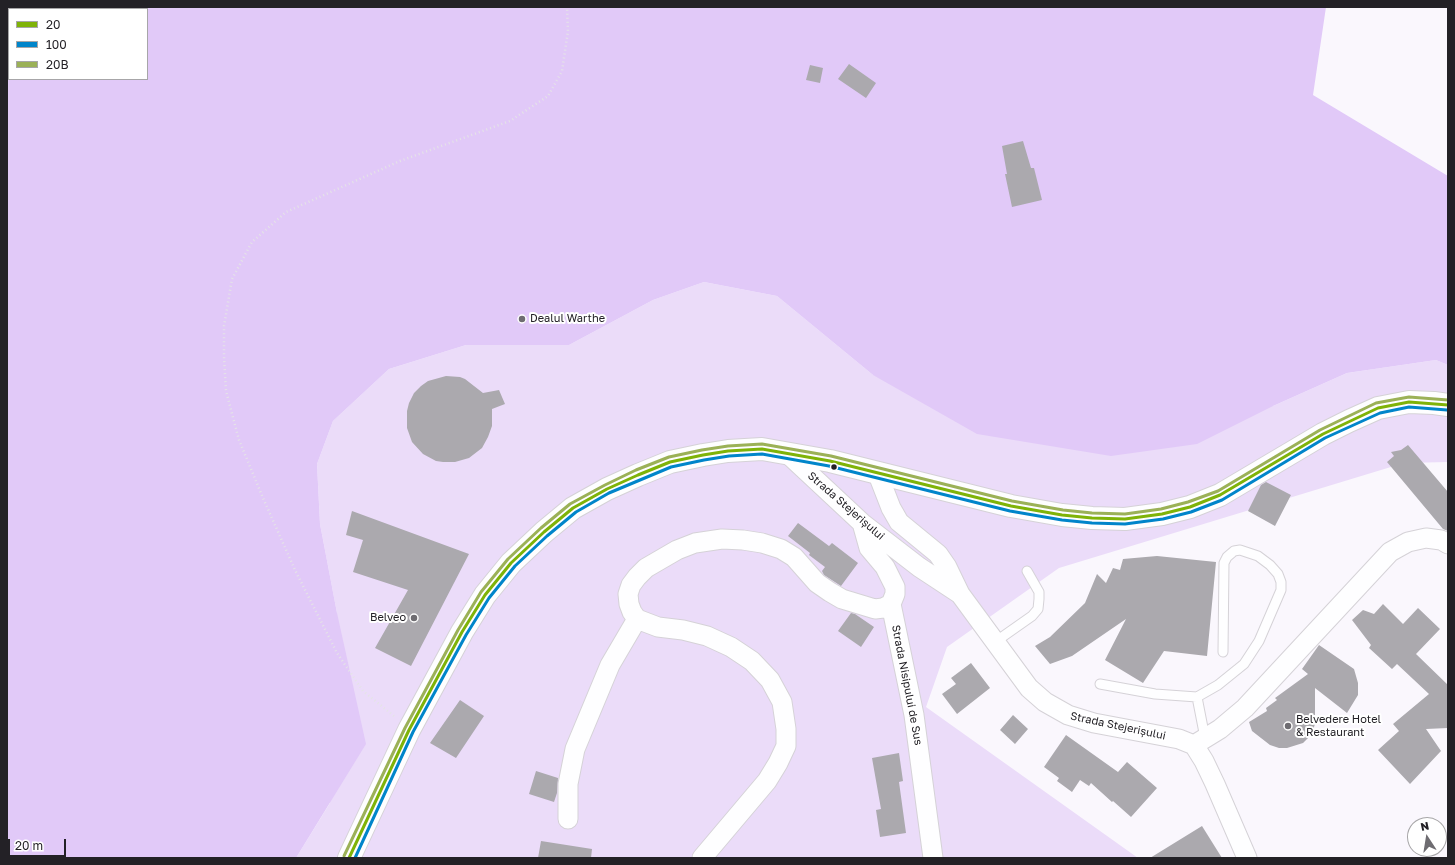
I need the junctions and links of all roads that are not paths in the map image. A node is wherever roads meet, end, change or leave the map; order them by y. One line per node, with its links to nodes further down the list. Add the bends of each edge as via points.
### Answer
1 (1448, 406): 3 (main road, via 1409,402 1378,408 1324,434 1220,495 1176,511 1125,519 1062,515 1011,506)
2 (787, 453): 3 (main road); 4 (street, Strada Stejerișului); 16 (main road, via 762,449 728,451 670,462 573,508 544,532 511,563 485,595 462,632 409,730)
3 (877, 472): 7 (street, via 899,522 938,554 947,566)
4 (862, 523): 7 (street, Strada Stejerișului, via 919,568); 8 (street, Strada Nisipului de Sus, via 869,548 893,581 895,594)
5 (1448, 544): 14 (street, via 1441,540 1426,538 1408,542 1390,552 1245,708 1220,730)
6 (1027, 571): 10 (lane, via 1039,592 1038,609)
7 (960, 594): 10 (street, Strada Stejerișului)
8 (891, 604): 9 (street, via 875,609 842,599 817,583 794,558 781,550 762,543 722,539 695,543 646,568 631,585 628,594 629,604); 18 (street, Strada Nisipului de Sus, via 914,715)
9 (637, 618): 15 (street, via 610,664 575,749 568,784); 17 (street, via 658,627 707,636 731,647 752,662 770,680 782,702 786,746 778,763 767,781)
10 (996, 642): 14 (street, Strada Stejerișului, via 1029,688 1044,702 1068,716)
11 (1223, 652): 13 (lane, via 1224,563 1234,551 1240,550 1258,556 1270,565 1278,574 1280,590 1260,641 1244,664 1218,686)
12 (1100, 684): 13 (lane, via 1155,694)
13 (1197, 697): 14 (lane)
14 (1199, 742): 19 (street, via 1204,761)
15 (568, 819)
16 (349, 858)
17 (702, 858)
18 (933, 858)
19 (1247, 858)

